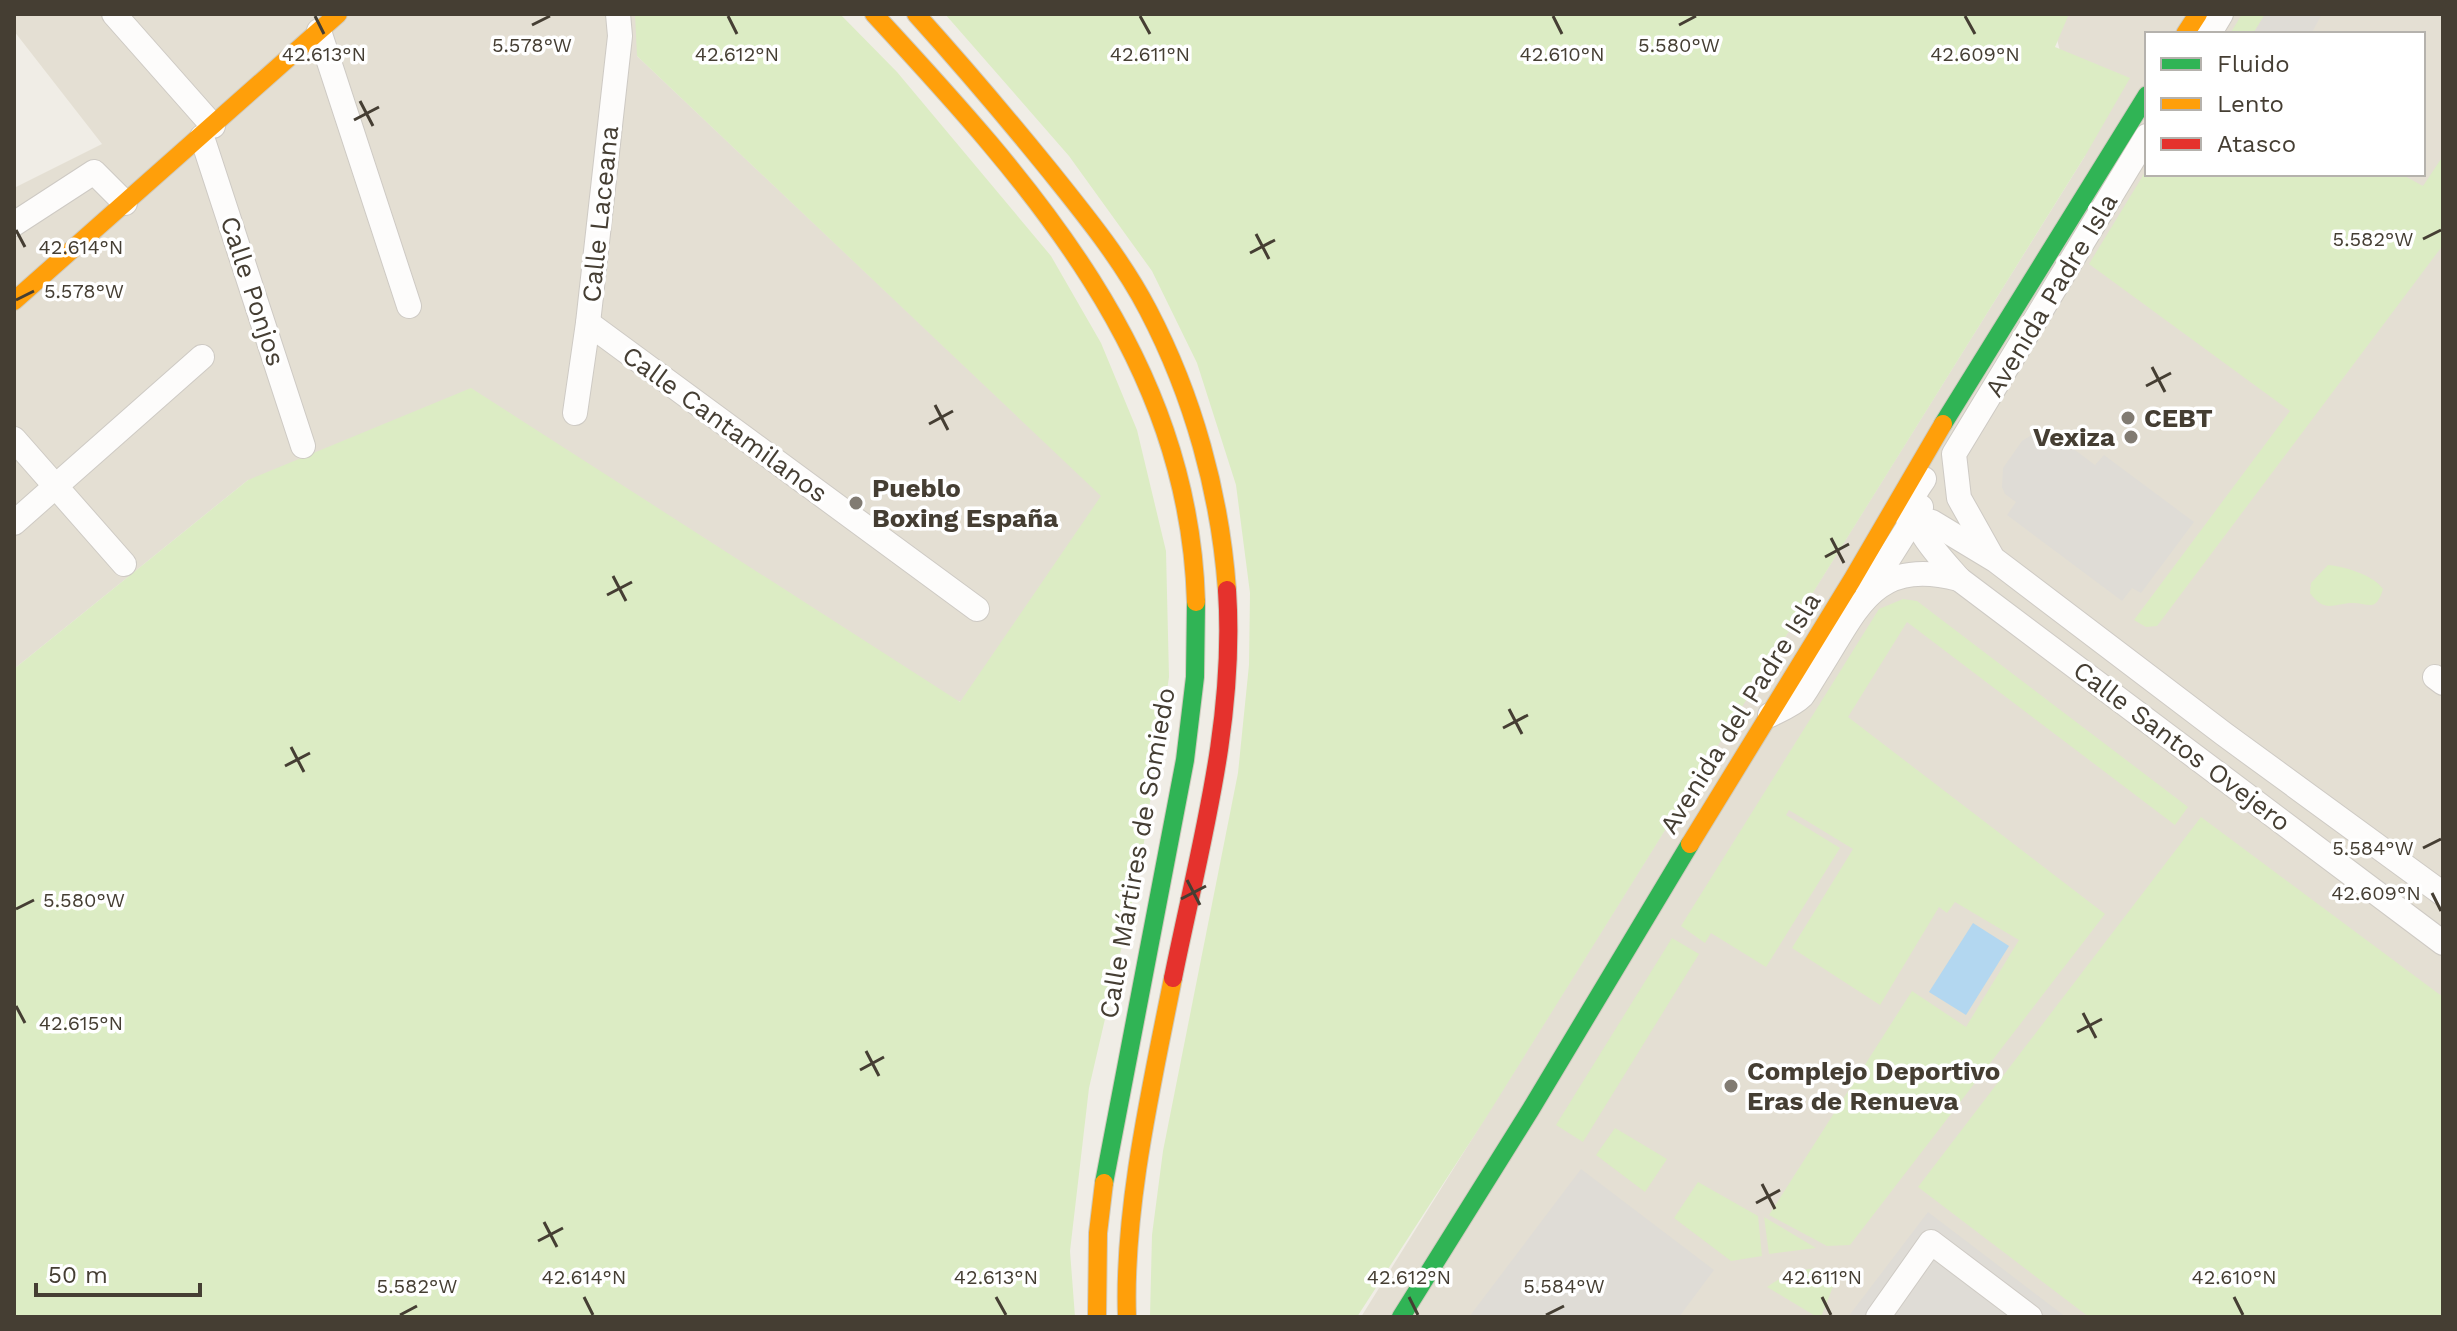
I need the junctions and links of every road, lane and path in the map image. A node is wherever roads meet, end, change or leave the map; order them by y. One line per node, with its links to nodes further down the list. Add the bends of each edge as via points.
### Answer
1 (114, 14): 12 (street)
2 (338, 14): 8 (main road)
3 (618, 14): 18 (street, Calle Laceana, via 620,36)
4 (874, 14): 36 (main road, Calle Mártires de Somiedo, via 1011,170 1090,274 1131,347 1167,434 1190,538 1195,674 1186,757 1105,1170)
5 (916, 14): 37 (main road, via 1022,136 1123,267 1162,340 1195,422 1222,545 1228,668 1220,755 1148,1106 1126,1272)
6 (2198, 14): 9 (main road)
7 (2221, 14): 10 (street)
8 (319, 31): 12 (main road); 17 (street)
9 (2186, 32)
10 (2210, 32)
11 (2145, 98): 20 (main road, Avenida del Padre Isla)
12 (208, 131): 14 (main road); 23 (street, Calle Ponjos)
13 (2145, 139): 24 (street, Avenida Padre Isla)
14 (125, 203): 15 (street, via 94,172); 16 (main road)
15 (14, 224)
16 (14, 301)
17 (409, 306)
18 (588, 323): 21 (street, Calle Laceana); 32 (street, Calle Cantamilanos)
19 (202, 357): 25 (street)
20 (1954, 404): 26 (street, via 1951,435 1914,495); 31 (main road, Avenida del Padre Isla)
21 (575, 413)
22 (14, 439): 25 (street)
23 (303, 446)
24 (1954, 461): 26 (street, Avenida Padre Isla); 28 (street, Calle Santos Ovejero, via 1959,498)
25 (56, 486): 27 (street); 29 (street)
26 (1915, 517): 28 (street, Calle Santos Ovejero); 30 (street, Calle Santos Ovejero); 31 (street, via 1898,522)
27 (14, 523)
28 (1995, 560): 34 (street, Calle Santos Ovejero)
29 (124, 564)
30 (1959, 579): 31 (street, Calle Santos Ovejero, via 1909,573); 35 (street, Calle Santos Ovejero)
31 (1860, 587): 33 (street, via 1801,697)
32 (977, 609)
33 (1765, 719): 38 (main road, Avenida del Padre Isla)
34 (2443, 894)
35 (2443, 943)
36 (1097, 1317)
37 (1127, 1317)
38 (1401, 1317)
39 (1878, 1317): 40 (street, via 1931,1242)
40 (2030, 1317)

